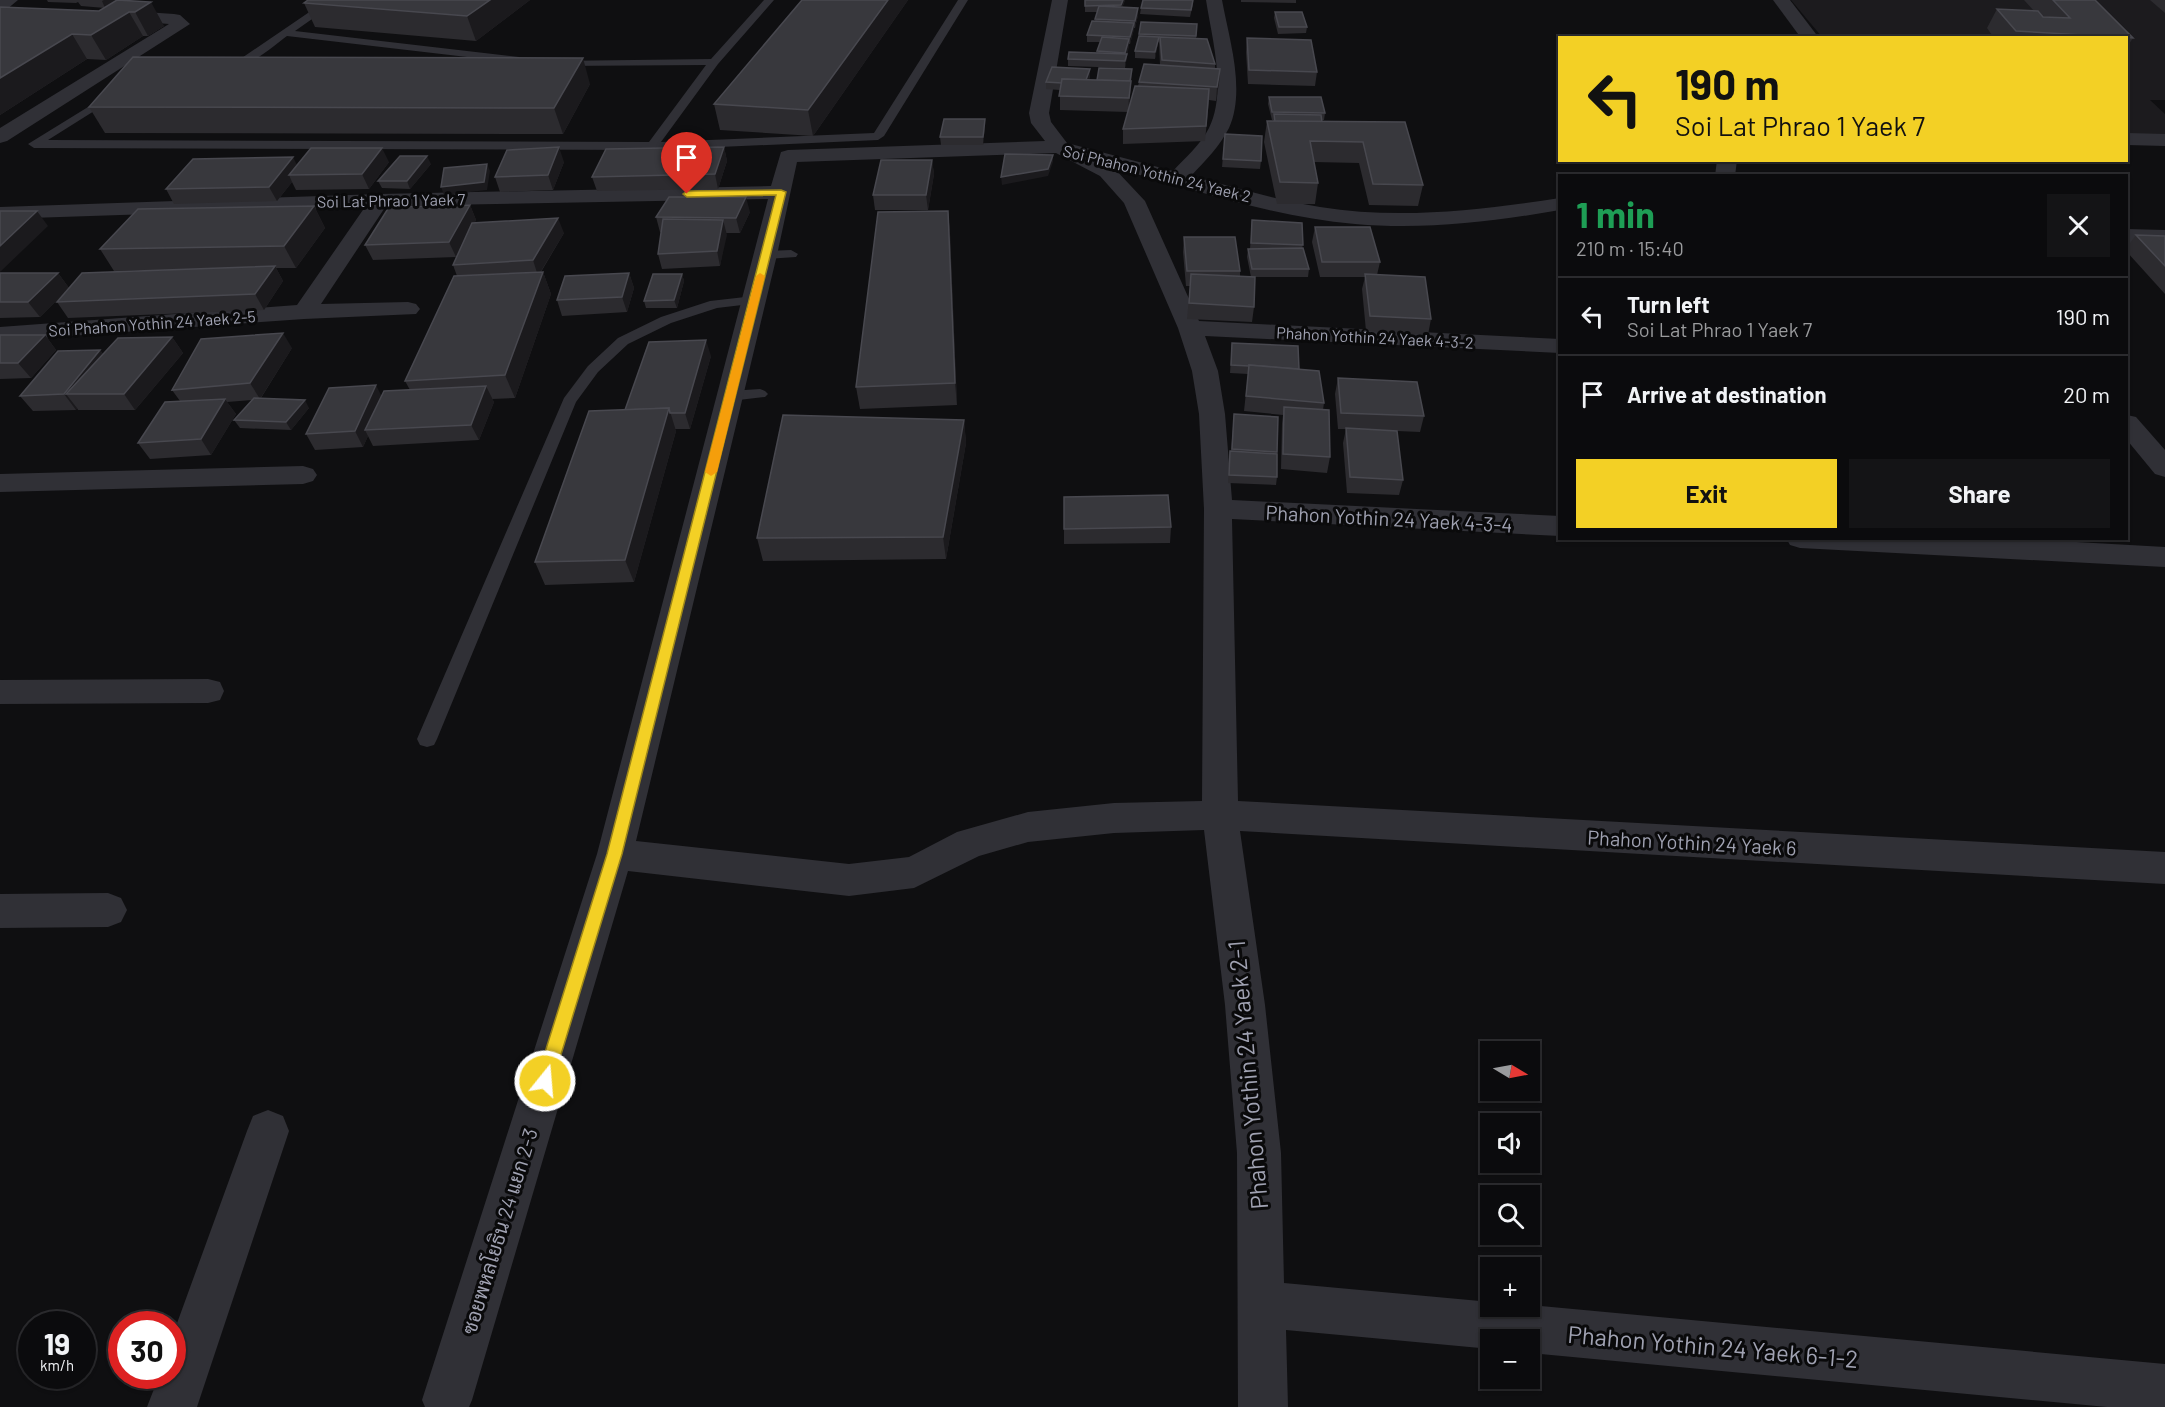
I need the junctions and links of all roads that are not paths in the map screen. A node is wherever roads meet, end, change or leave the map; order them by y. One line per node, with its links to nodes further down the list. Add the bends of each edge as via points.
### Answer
1 (10, 0): 8 (street)
2 (334, 0): 11 (lane)
3 (769, 0): 13 (lane)
4 (963, 0): 23 (lane, via 878,136)
5 (1060, 0): 24 (street, via 1039,113 1041,123)
6 (1214, 0): 25 (street, via 1226,88 1221,125)
7 (1780, 0): 12 (street)
8 (0, 7): 9 (street)
9 (28, 9)
10 (99, 14): 20 (street, via 174,19 181,24)
11 (286, 33): 14 (lane); 17 (lane)
12 (1809, 36)
13 (714, 62): 14 (lane); 23 (lane)
14 (538, 63): 15 (lane)
15 (451, 64)
16 (216, 65): 17 (lane)
17 (238, 65): 18 (lane)
18 (262, 65)
19 (121, 89): 23 (lane, via 34,144)
20 (0, 137)
21 (2128, 139): 22 (street)
22 (2165, 140)
23 (652, 146)
24 (1060, 147): 25 (street, Soi Phahon Yothin 24 Yaek 2); 26 (street, Soi Phahon Yothin 24 Yaek 2, via 788,156); 35 (street, Phahon Yothin 24 Yaek 2-1, via 1107,172 1134,201)
25 (1178, 178): 28 (street, Soi Phahon Yothin 24 Yaek 2, via 1318,214 1368,218 1455,219)
26 (781, 192): 27 (street, Soi Lat Phrao 1 Yaek 7); 32 (street, ซอยพหลโยธิน 24 แยก 2-3, via 778,255)
27 (380, 200): 29 (street, Soi Lat Phrao 1 Yaek 7); 34 (street)
28 (1558, 204)
29 (0, 213)
30 (2128, 236): 31 (street)
31 (2165, 237)
32 (754, 300): 48 (lane, via 715,304 666,320 622,341 593,369 569,401); 50 (street, ซอยพหลโยธิน 24 แยก 2-3, via 745,395)
33 (408, 309): 34 (street, Soi Phahon Yothin 24 Yaek 2-5)
34 (304, 312): 36 (street, Soi Phahon Yothin 24 Yaek 2-5)
35 (1190, 328): 37 (street, Phahon Yothin 24 Yaek 4-3-2); 42 (street, Phahon Yothin 24 Yaek 2-1, via 1205,371 1212,414)
36 (0, 334)
37 (1558, 346)
38 (2128, 424): 39 (street)
39 (2165, 468)
40 (303, 475): 41 (street)
41 (0, 483)
42 (1218, 509): 43 (street, Phahon Yothin 24 Yaek 4-3-4); 49 (street, Phahon Yothin 24 Yaek 2-1)
43 (1558, 526)
44 (1838, 540): 45 (street)
45 (2165, 557)
46 (208, 691): 47 (street)
47 (0, 692)
48 (427, 739)
49 (1220, 815): 50 (street, Phahon Yothin 24 Yaek 6, via 1114,818 1028,827 970,843 914,872 849,880); 51 (street, Phahon Yothin 24 Yaek 6); 55 (street, Phahon Yothin 24 Yaek 2-1, via 1245,1005 1259,1153)
50 (615, 854): 57 (street, ซอยพหลโยธิน 24 แยก 2-3)
51 (2165, 868)
52 (108, 910): 53 (street)
53 (0, 911)
54 (268, 1131): 58 (street)
55 (1261, 1304): 56 (street, Phahon Yothin 24 Yaek 6-1-2); 59 (street, Phahon Yothin 24 Yaek 2-1)
56 (2165, 1388)
57 (447, 1400)
58 (172, 1407)
59 (1263, 1407)

